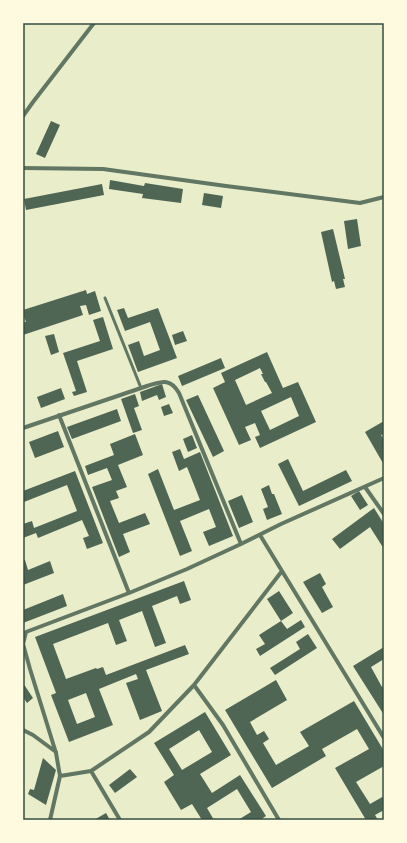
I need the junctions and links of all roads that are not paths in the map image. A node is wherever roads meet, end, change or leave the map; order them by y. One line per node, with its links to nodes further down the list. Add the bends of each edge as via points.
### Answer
1 (94, 23): 2 (street)
2 (23, 116)
3 (23, 168): 4 (street, via 103,169 360,203)
4 (384, 197)
5 (106, 298): 6 (lane)
6 (141, 388): 7 (street); 13 (street, via 160,382 175,386)
7 (59, 416): 8 (street); 15 (street)
8 (23, 428)
9 (384, 478): 10 (street)
10 (365, 486): 11 (street); 12 (street)
11 (384, 514)
12 (260, 534): 13 (street); 14 (street)
13 (241, 544): 15 (street)
14 (282, 571): 17 (street); 19 (street)
15 (129, 593): 16 (street)
16 (24, 633): 20 (street, via 23,644)
17 (194, 685): 21 (street, via 149,732); 25 (street, via 223,725)
18 (23, 730): 20 (street)
19 (384, 738)
20 (56, 753): 22 (street)
21 (91, 771): 22 (street); 24 (street)
22 (60, 776): 23 (street)
23 (50, 820)
24 (120, 820)
25 (278, 820)

